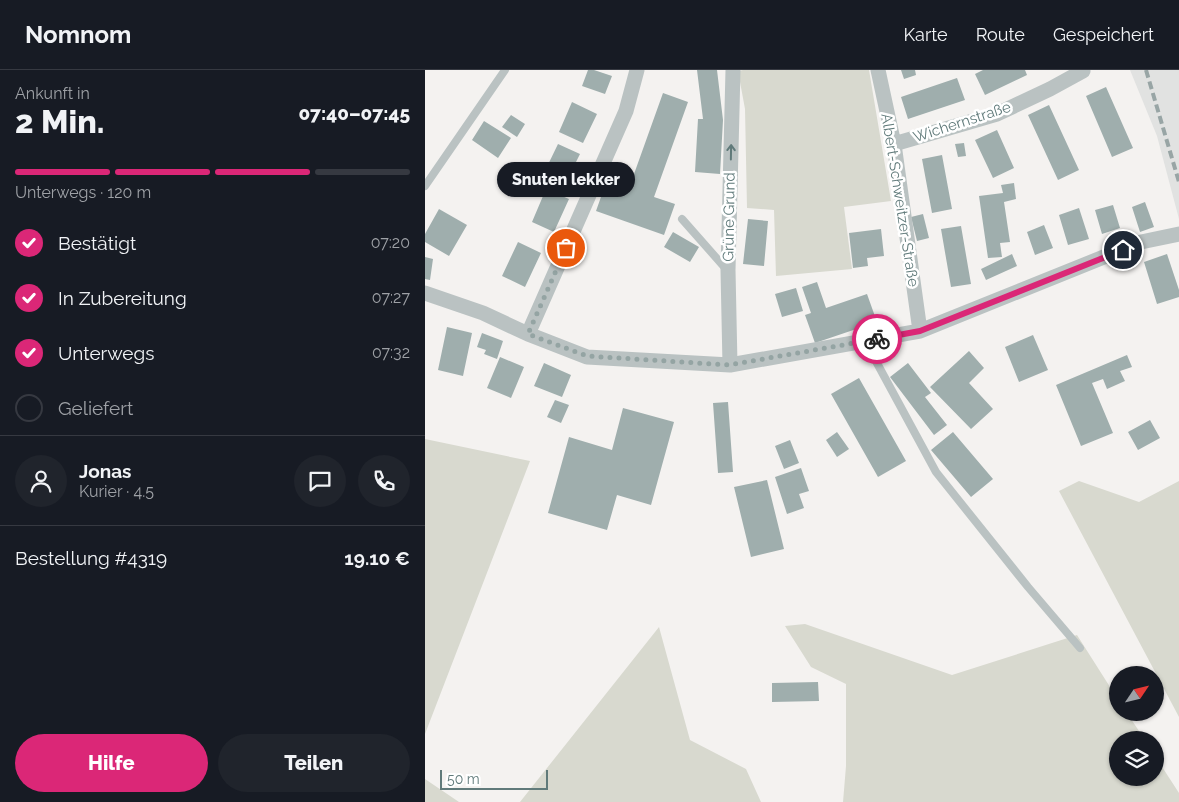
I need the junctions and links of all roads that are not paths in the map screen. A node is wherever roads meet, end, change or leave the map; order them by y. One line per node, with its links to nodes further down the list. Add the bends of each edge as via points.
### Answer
1 (505, 70): 7 (lane)
2 (637, 70): 13 (street, via 626,111)
3 (733, 70): 10 (street, Grüne Grund, one-way to 3)
4 (878, 70): 6 (street, Albert-Schweitzer-Straße)
5 (1083, 72): 6 (street, Wichernstraße, via 997,114)
6 (894, 144): 12 (street, Albert-Schweitzer-Straße)
7 (425, 186)
8 (682, 219): 10 (lane)
9 (1177, 235): 12 (street, via 1141,242)
10 (728, 270): 15 (street, Grüne Grund)
11 (425, 293): 13 (street, via 483,313)
12 (920, 331): 14 (street)
13 (528, 334): 15 (street, via 587,356)
14 (865, 341): 15 (street); 16 (lane, via 936,472)
15 (729, 365)
16 (1080, 648)

